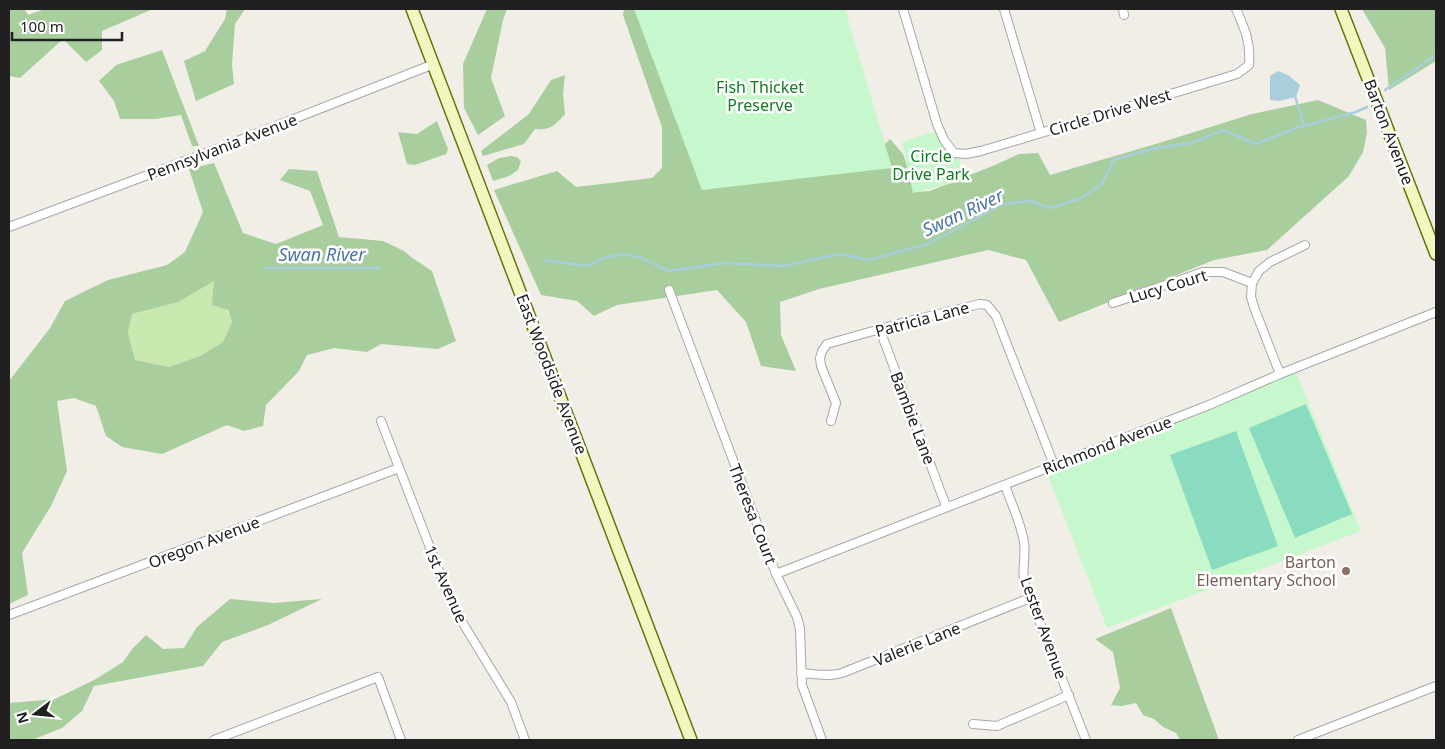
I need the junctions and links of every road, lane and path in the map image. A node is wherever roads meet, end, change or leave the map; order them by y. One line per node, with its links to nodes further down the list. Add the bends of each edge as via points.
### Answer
1 (412, 9): 6 (main road, East Woodside Avenue)
2 (903, 9): 7 (street, Circle Drive West, via 937,124 954,153 980,151)
3 (1004, 9): 7 (street)
4 (1236, 9): 7 (street, Circle Drive West, via 1250,50 1249,65 1237,74)
5 (1342, 9): 10 (main road, Barton Avenue)
6 (434, 64): 8 (street, Pennsylvania Avenue); 35 (main road, East Woodside Avenue)
7 (1041, 133)
8 (9, 227)
9 (1305, 245): 11 (street, via 1270,262)
10 (1436, 254)
11 (1252, 283): 13 (street, Lucy Court, via 1223,272 1203,272); 16 (street, via 1251,297 1255,310)
12 (669, 290): 23 (street, Theresa Court)
13 (1113, 304)
14 (1436, 312): 16 (street, Richmond Avenue)
15 (880, 330): 18 (street, Patricia Lane, via 827,344 822,351 821,366 836,403); 19 (street, Patricia Lane, via 971,306 987,305 996,316); 22 (street, Bambie Lane)
16 (1280, 374): 19 (street, Richmond Avenue)
17 (381, 421): 20 (street, 1st Avenue)
18 (831, 421)
19 (1054, 465): 21 (street, Richmond Avenue)
20 (399, 468): 25 (street, Oregon Avenue); 34 (street, 1st Avenue, via 453,606 511,702)
21 (1005, 485): 22 (street, Richmond Avenue); 24 (street, Lester Avenue, via 1022,535 1023,573)
22 (946, 506): 23 (street, Richmond Avenue)
23 (776, 574): 26 (street, Theresa Court, via 800,629)
24 (1030, 598): 26 (street, Valerie Lane, via 842,673 823,676); 28 (street, Lester Avenue)
25 (9, 615)
26 (801, 672): 36 (street, Theresa Court, via 802,685)
27 (1436, 686): 38 (street)
28 (1069, 695): 29 (street, via 997,726); 37 (street, Lester Avenue)
29 (973, 724)
30 (237, 731): 31 (street); 32 (street); 33 (street, via 378,677)
31 (214, 740)
32 (241, 740)
33 (401, 740)
34 (525, 740)
35 (691, 740)
36 (822, 740)
37 (1086, 740)
38 (1298, 740)

